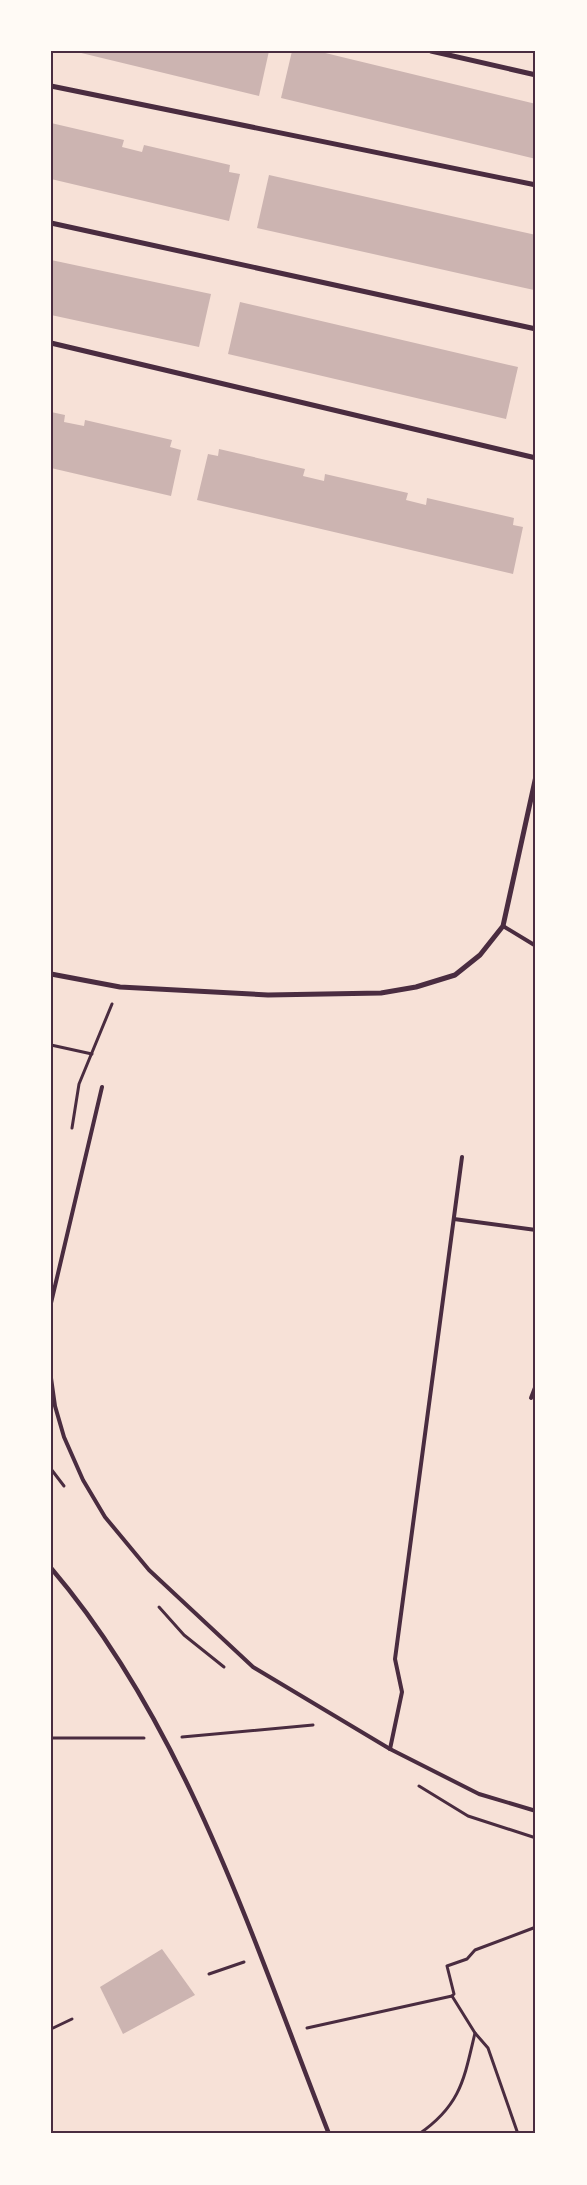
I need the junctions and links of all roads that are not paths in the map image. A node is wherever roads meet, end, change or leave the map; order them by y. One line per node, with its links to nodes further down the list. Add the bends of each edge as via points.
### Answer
1 (431, 51): 2 (street)
2 (536, 75)
3 (51, 86): 4 (street)
4 (536, 185)
5 (51, 223): 6 (street)
6 (536, 329)
7 (51, 343): 8 (street)
8 (536, 458)
9 (536, 776): 10 (street)
10 (503, 926): 11 (lane); 12 (street, via 480,955 455,975 416,988 381,993 268,995 120,987)
11 (536, 946)
12 (51, 974)
13 (102, 1087): 17 (lane)
14 (462, 1157): 15 (lane)
15 (454, 1219): 16 (lane); 22 (lane, via 395,1659 402,1692)
16 (536, 1230)
17 (51, 1303)
18 (51, 1378): 22 (lane, via 64,1437 83,1480 105,1517 149,1570 253,1667)
19 (536, 1385): 20 (lane)
20 (531, 1398)
21 (51, 1568): 24 (street, via 84,1608 136,1685 199,1809)
22 (390, 1749): 23 (lane, via 479,1794)
23 (536, 1811)
24 (330, 2134)

